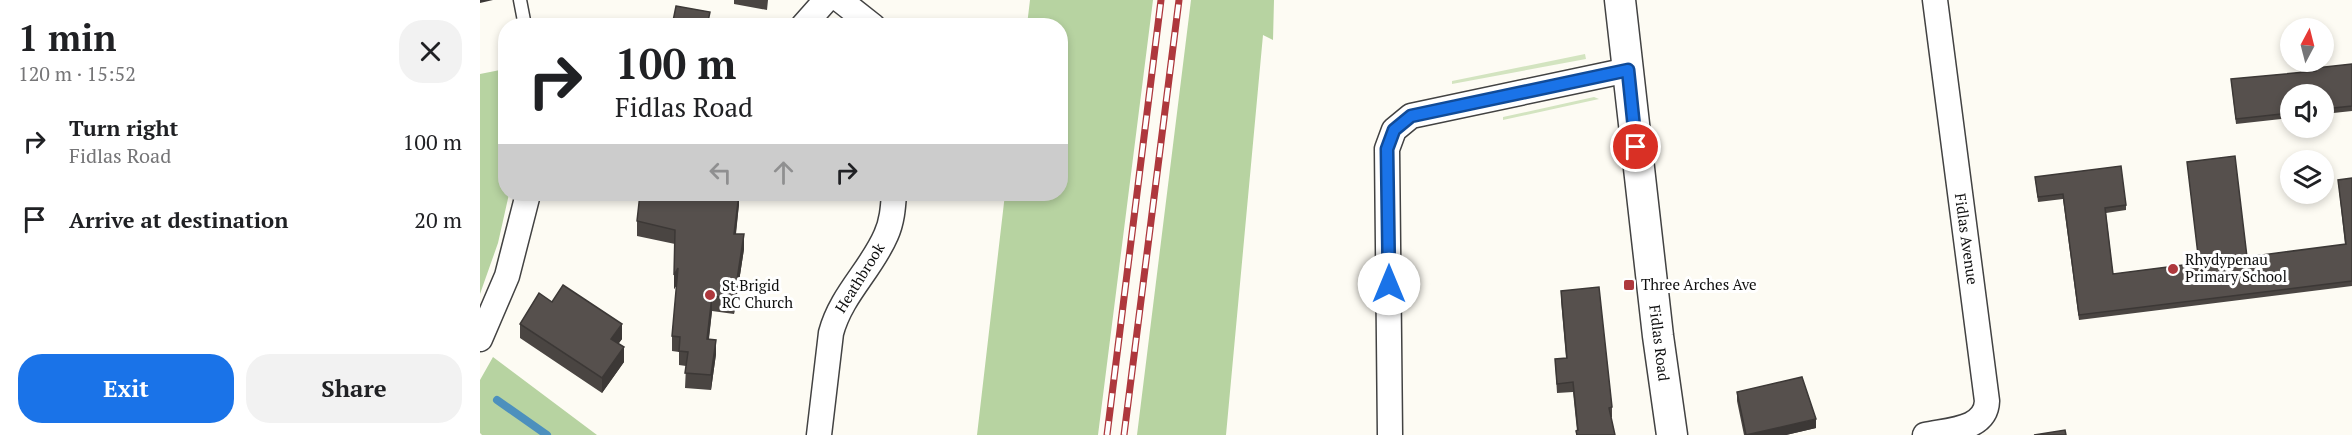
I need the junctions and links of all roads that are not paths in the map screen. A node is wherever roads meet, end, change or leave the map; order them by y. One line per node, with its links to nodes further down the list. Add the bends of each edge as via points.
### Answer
1 (520, 0): 6 (lane)
2 (826, 0): 7 (street)
3 (840, 0): 8 (street)
4 (1620, 0): 9 (street, Fidlas Road)
5 (1935, 0): 13 (street, Fidlas Avenue, via 1986,382)
6 (523, 18)
7 (810, 18)
8 (863, 18)
9 (1628, 70): 15 (street, via 1411,116 1394,130 1387,149); 16 (street, Fidlas Road)
10 (526, 201): 12 (street, via 507,276)
11 (893, 201): 14 (street, Heathbrook, via 885,237 834,320)
12 (480, 339)
13 (1987, 427): 17 (street, Fidlas Avenue, via 1972,425)
14 (819, 435)
15 (1390, 435)
16 (1672, 435)
17 (1925, 435)

